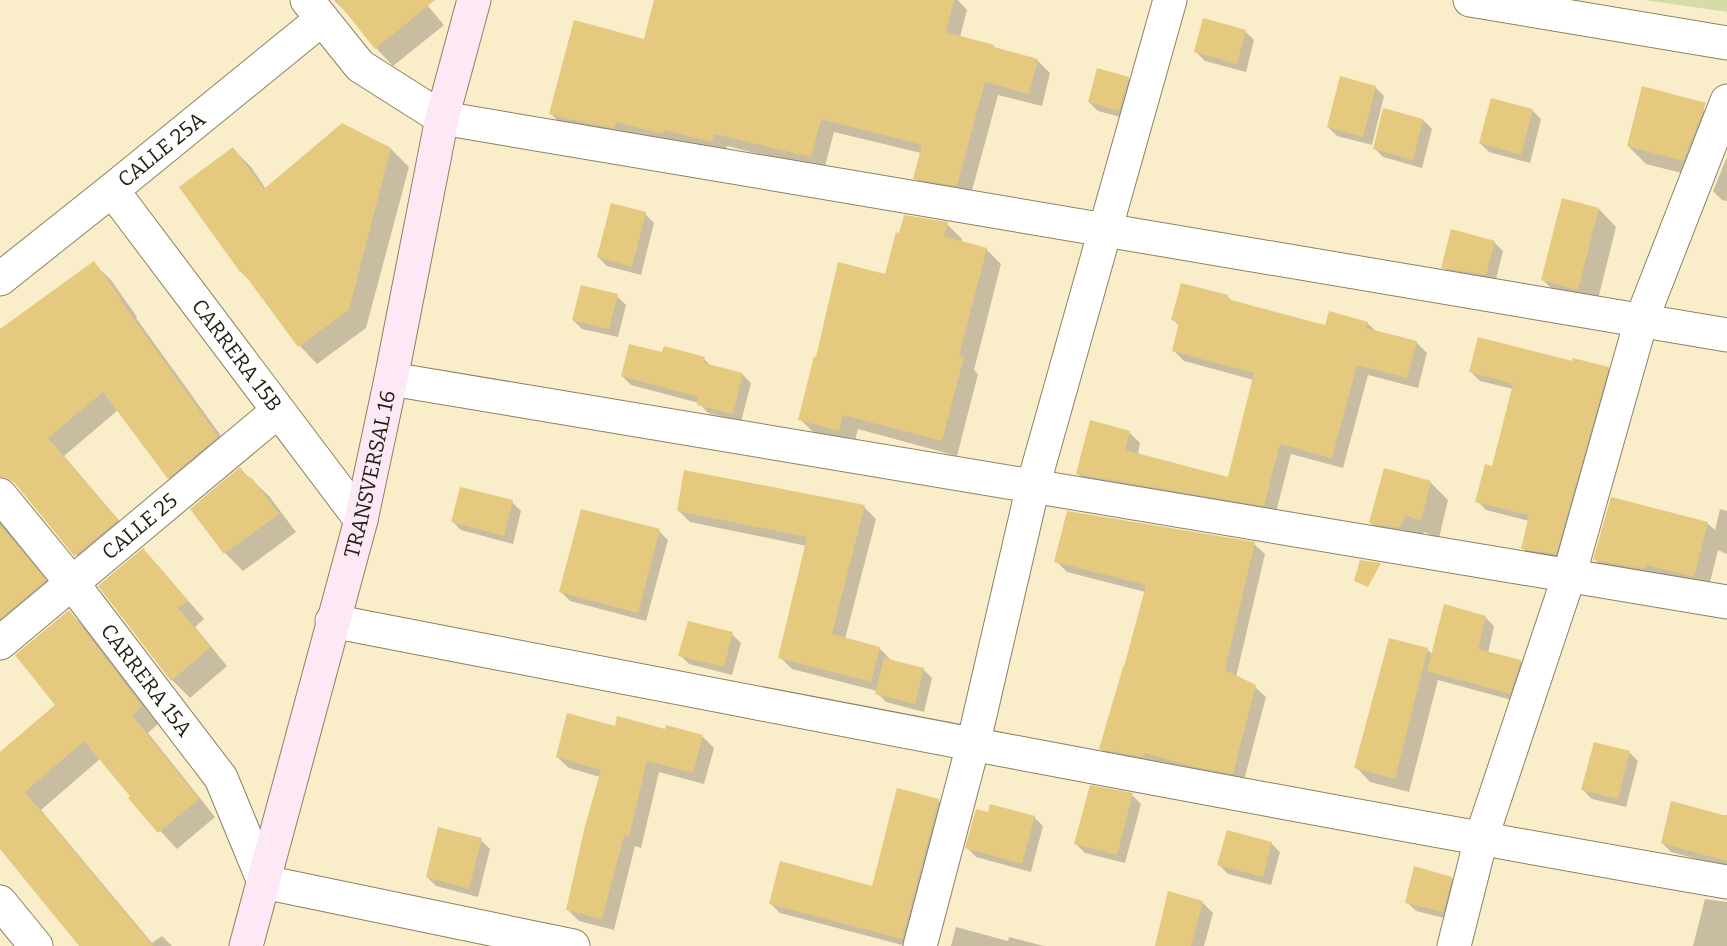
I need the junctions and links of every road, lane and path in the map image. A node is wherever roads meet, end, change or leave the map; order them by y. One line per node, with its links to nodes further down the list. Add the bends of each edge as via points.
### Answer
1 (474, 0): 7 (main road, TRANSVERSAL 16)
2 (1170, 0): 9 (street)
3 (1470, 0): 5 (street)
4 (314, 10): 7 (street, via 360,66); 8 (street, CALLE 25A)
5 (1727, 43)
6 (1727, 101): 11 (street)
7 (442, 118): 9 (street); 13 (main road, TRANSVERSAL 16)
8 (112, 190): 10 (street, CALLE 25A); 14 (street, CARRERA 15B)
9 (1104, 230): 11 (street); 15 (street)
10 (0, 279)
11 (1641, 321): 12 (street); 18 (street)
12 (1727, 335)
13 (391, 379): 15 (street); 17 (main road, TRANSVERSAL 16)
14 (278, 411): 17 (street, CARRERA 15B); 19 (street, CALLE 25)
15 (1033, 486): 18 (street); 23 (street)
16 (0, 495): 19 (street, CARRERA 15A)
17 (361, 520): 21 (main road, TRANSVERSAL 16)
18 (1569, 576): 20 (street); 24 (street)
19 (72, 583): 22 (street, CALLE 25); 25 (street, CARRERA 15A, via 220,778)
20 (1727, 602)
21 (332, 621): 23 (street); 25 (main road, TRANSVERSAL 16)
22 (0, 643)
23 (973, 745): 24 (street); 31 (street)
24 (1481, 839): 26 (street); 32 (street)
25 (264, 882): 29 (main road, TRANSVERSAL 16); 30 (street)
26 (1727, 882)
27 (0, 902): 28 (street)
28 (36, 946)
29 (246, 946)
30 (573, 946)
31 (920, 946)
32 (1454, 946)

